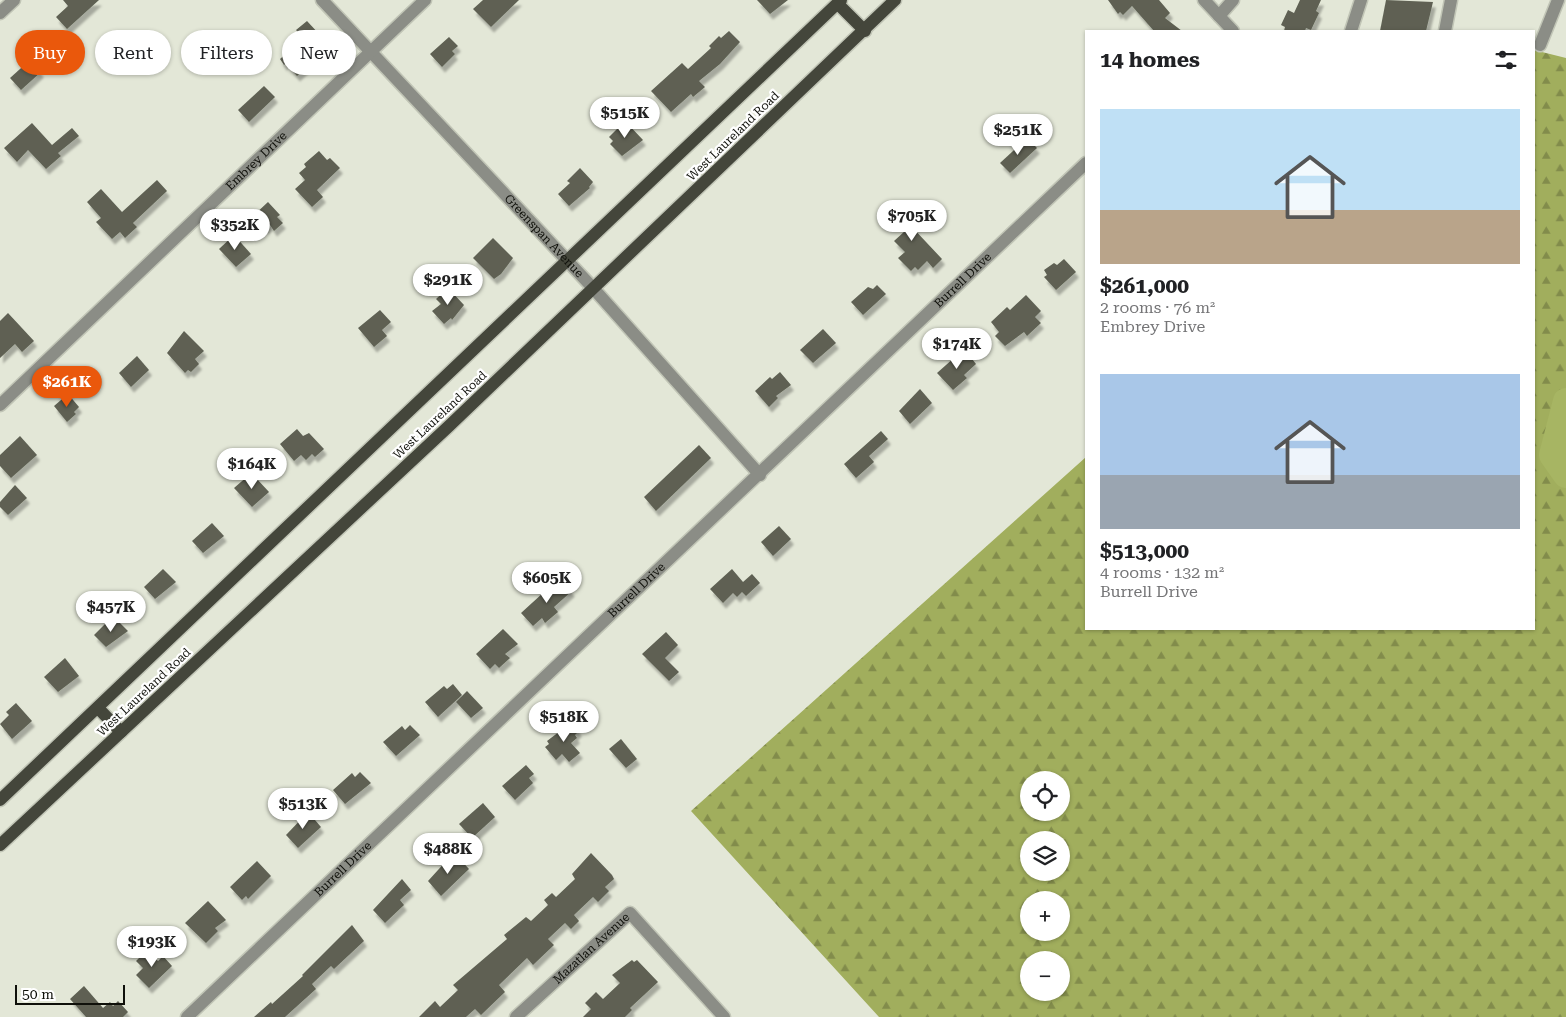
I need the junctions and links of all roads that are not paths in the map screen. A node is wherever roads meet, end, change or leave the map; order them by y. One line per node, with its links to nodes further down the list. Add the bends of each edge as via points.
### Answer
1 (14, 0): 11 (street)
2 (322, 0): 18 (street, Greenspan Avenue)
3 (425, 0): 18 (street, Embrey Drive)
4 (895, 0): 16 (main road, West Laureland Road)
5 (1204, 0): 12 (street)
6 (1233, 0): 12 (street)
7 (1361, 0): 14 (street)
8 (1451, 0): 15 (street)
9 (1558, 0): 17 (street)
10 (840, 2): 16 (main road); 20 (main road, West Laureland Road)
11 (0, 13)
12 (1219, 16): 13 (street)
13 (1232, 30)
14 (1351, 30)
15 (1445, 30)
16 (865, 31): 21 (main road, West Laureland Road)
17 (1540, 46)
18 (371, 52): 20 (street, Greenspan Avenue); 22 (street, Embrey Drive)
19 (1085, 164): 23 (street, Burrell Drive)
20 (567, 259): 21 (street, Greenspan Avenue); 24 (main road, West Laureland Road)
21 (593, 288): 23 (street, Greenspan Avenue); 25 (main road, West Laureland Road)
22 (0, 405)
23 (760, 476): 28 (street, Burrell Drive)
24 (98, 708): 25 (main road); 26 (main road, West Laureland Road)
25 (121, 732): 27 (main road, West Laureland Road)
26 (0, 800)
27 (0, 845)
28 (187, 1017)
29 (516, 1017): 30 (street, Mazatlan Avenue, via 630,913)
30 (724, 1017)

